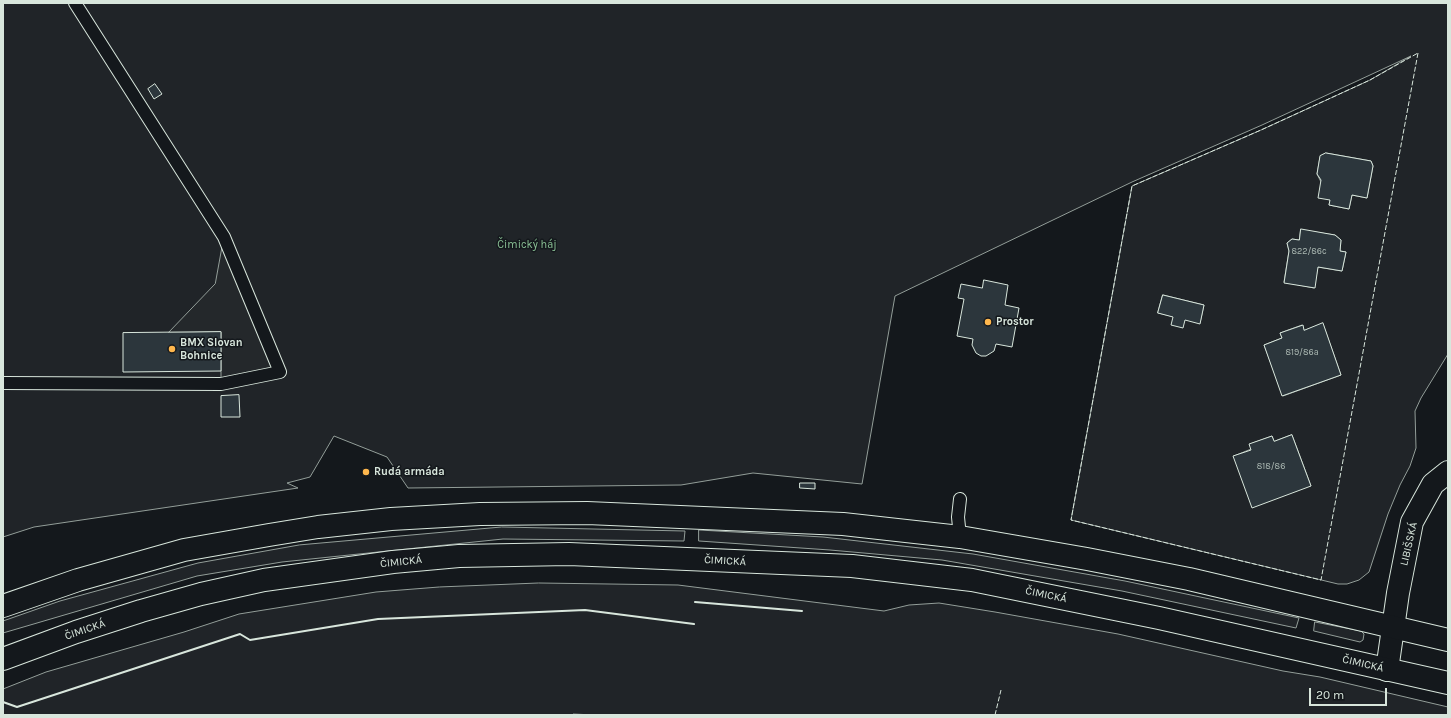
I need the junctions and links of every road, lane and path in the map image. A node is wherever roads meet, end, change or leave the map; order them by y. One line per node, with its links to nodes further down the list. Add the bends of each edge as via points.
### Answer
1 (76, 3): 2 (lane, via 224,237 280,372 221,384)
2 (3, 383)
3 (1448, 472): 7 (main road, LIBIŠSKÁ, via 1433,484 1412,522)
4 (960, 499): 5 (lane)
5 (960, 537): 6 (main road, via 843,524 587,512 390,519 318,527 184,550 78,580); 7 (main road, via 1188,579)
6 (3, 606)
7 (1394, 626): 8 (main road); 10 (main road, LIBIŠSKÁ)
8 (1448, 640)
9 (3, 659): 10 (main road, ČIMICKÁ, via 141,611 264,580 393,562 459,556 569,554 852,566 972,580 1159,618)
10 (1387, 670): 11 (main road, ČIMICKÁ)
11 (1448, 684)

